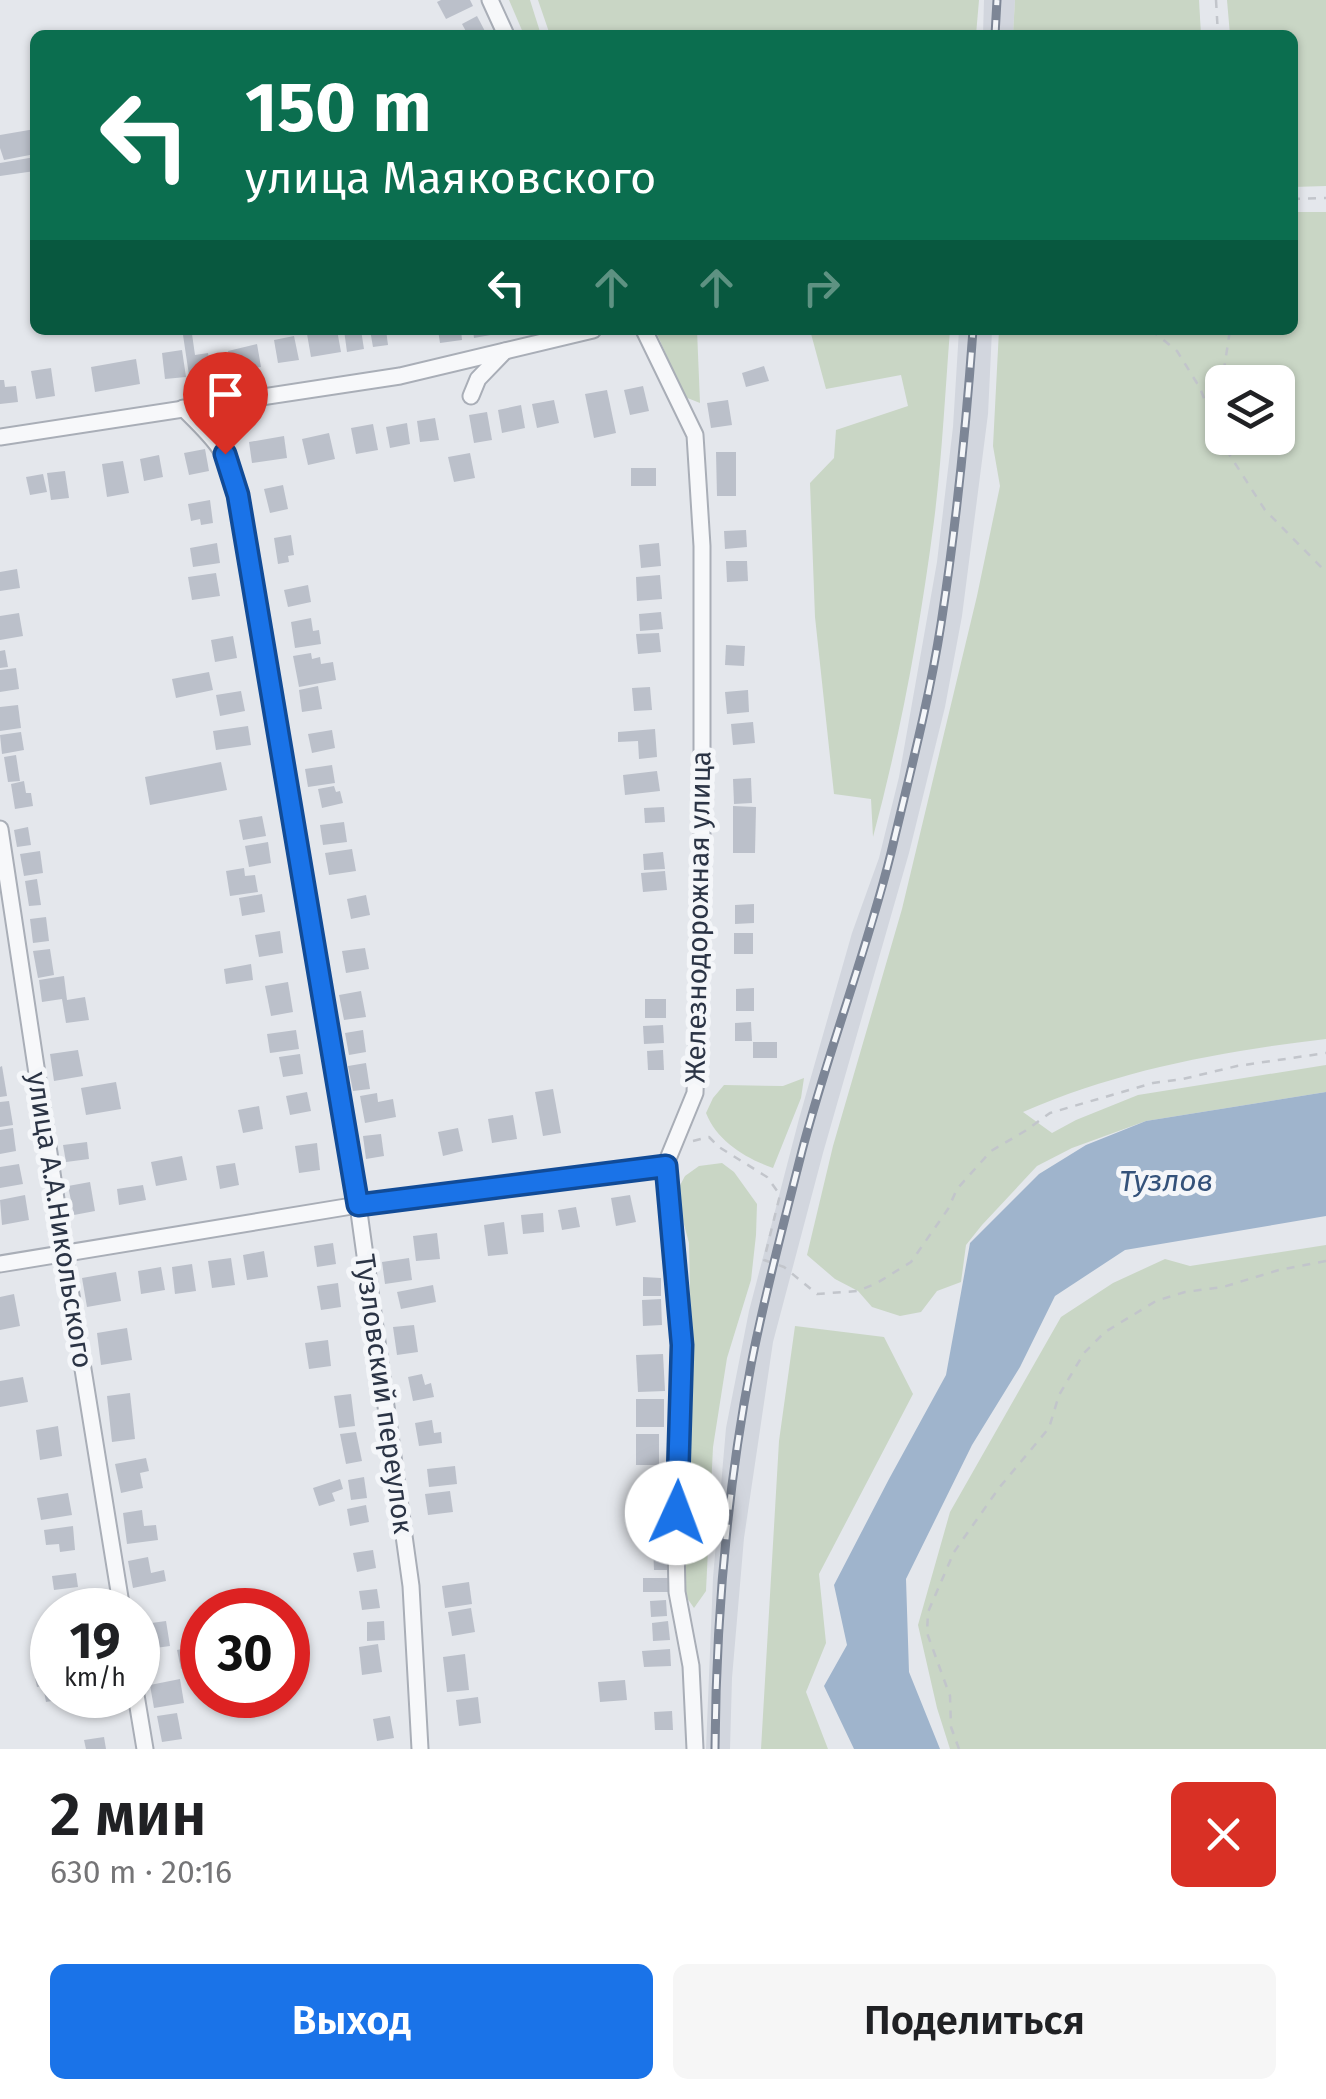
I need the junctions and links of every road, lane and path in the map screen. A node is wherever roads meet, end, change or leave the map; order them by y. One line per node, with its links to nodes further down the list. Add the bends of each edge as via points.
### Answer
1 (490, 0): 3 (street)
2 (1216, 0): 4 (path)
3 (504, 30)
4 (1218, 30)
5 (1326, 198): 6 (path)
6 (1298, 199)
7 (572, 335): 11 (street)
8 (646, 335): 21 (street, Железнодорожная улица, via 695,435 702,546 695,1093)
9 (1157, 335): 14 (path, via 1176,350)
10 (1229, 335): 12 (path)
11 (504, 351): 13 (street); 15 (street, via 400,376)
12 (1225, 365)
13 (471, 396)
14 (1205, 401)
15 (183, 408): 16 (street); 23 (street, Тузловский переулок, via 225,454 238,495)
16 (0, 437)
17 (1231, 455): 18 (path, via 1264,510)
18 (1326, 572)
19 (0, 829): 24 (street, улица А.А.Никольского)
20 (1326, 1053): 21 (path, via 1153,1083 1050,1113 990,1151 910,1262 858,1291 817,1294 764,1260 780,1195 767,1177 709,1138)
21 (676, 1141): 22 (street, Железнодорожная улица)
22 (666, 1166): 23 (street); 31 (street, Железнодорожная улица, via 682,1345 677,1592 691,1666)
23 (358, 1205): 24 (street); 30 (street, Тузловский переулок, via 411,1586)
24 (64, 1252): 26 (street); 27 (street, улица А.А.Никольского)
25 (1326, 1262): 32 (path, via 1156,1301 1084,1352 1048,1428 954,1552 928,1612 927,1633 950,1696)
26 (0, 1264)
27 (118, 1588)
28 (139, 1718): 29 (street)
29 (144, 1749)
30 (420, 1749)
31 (695, 1749)
32 (959, 1749)

